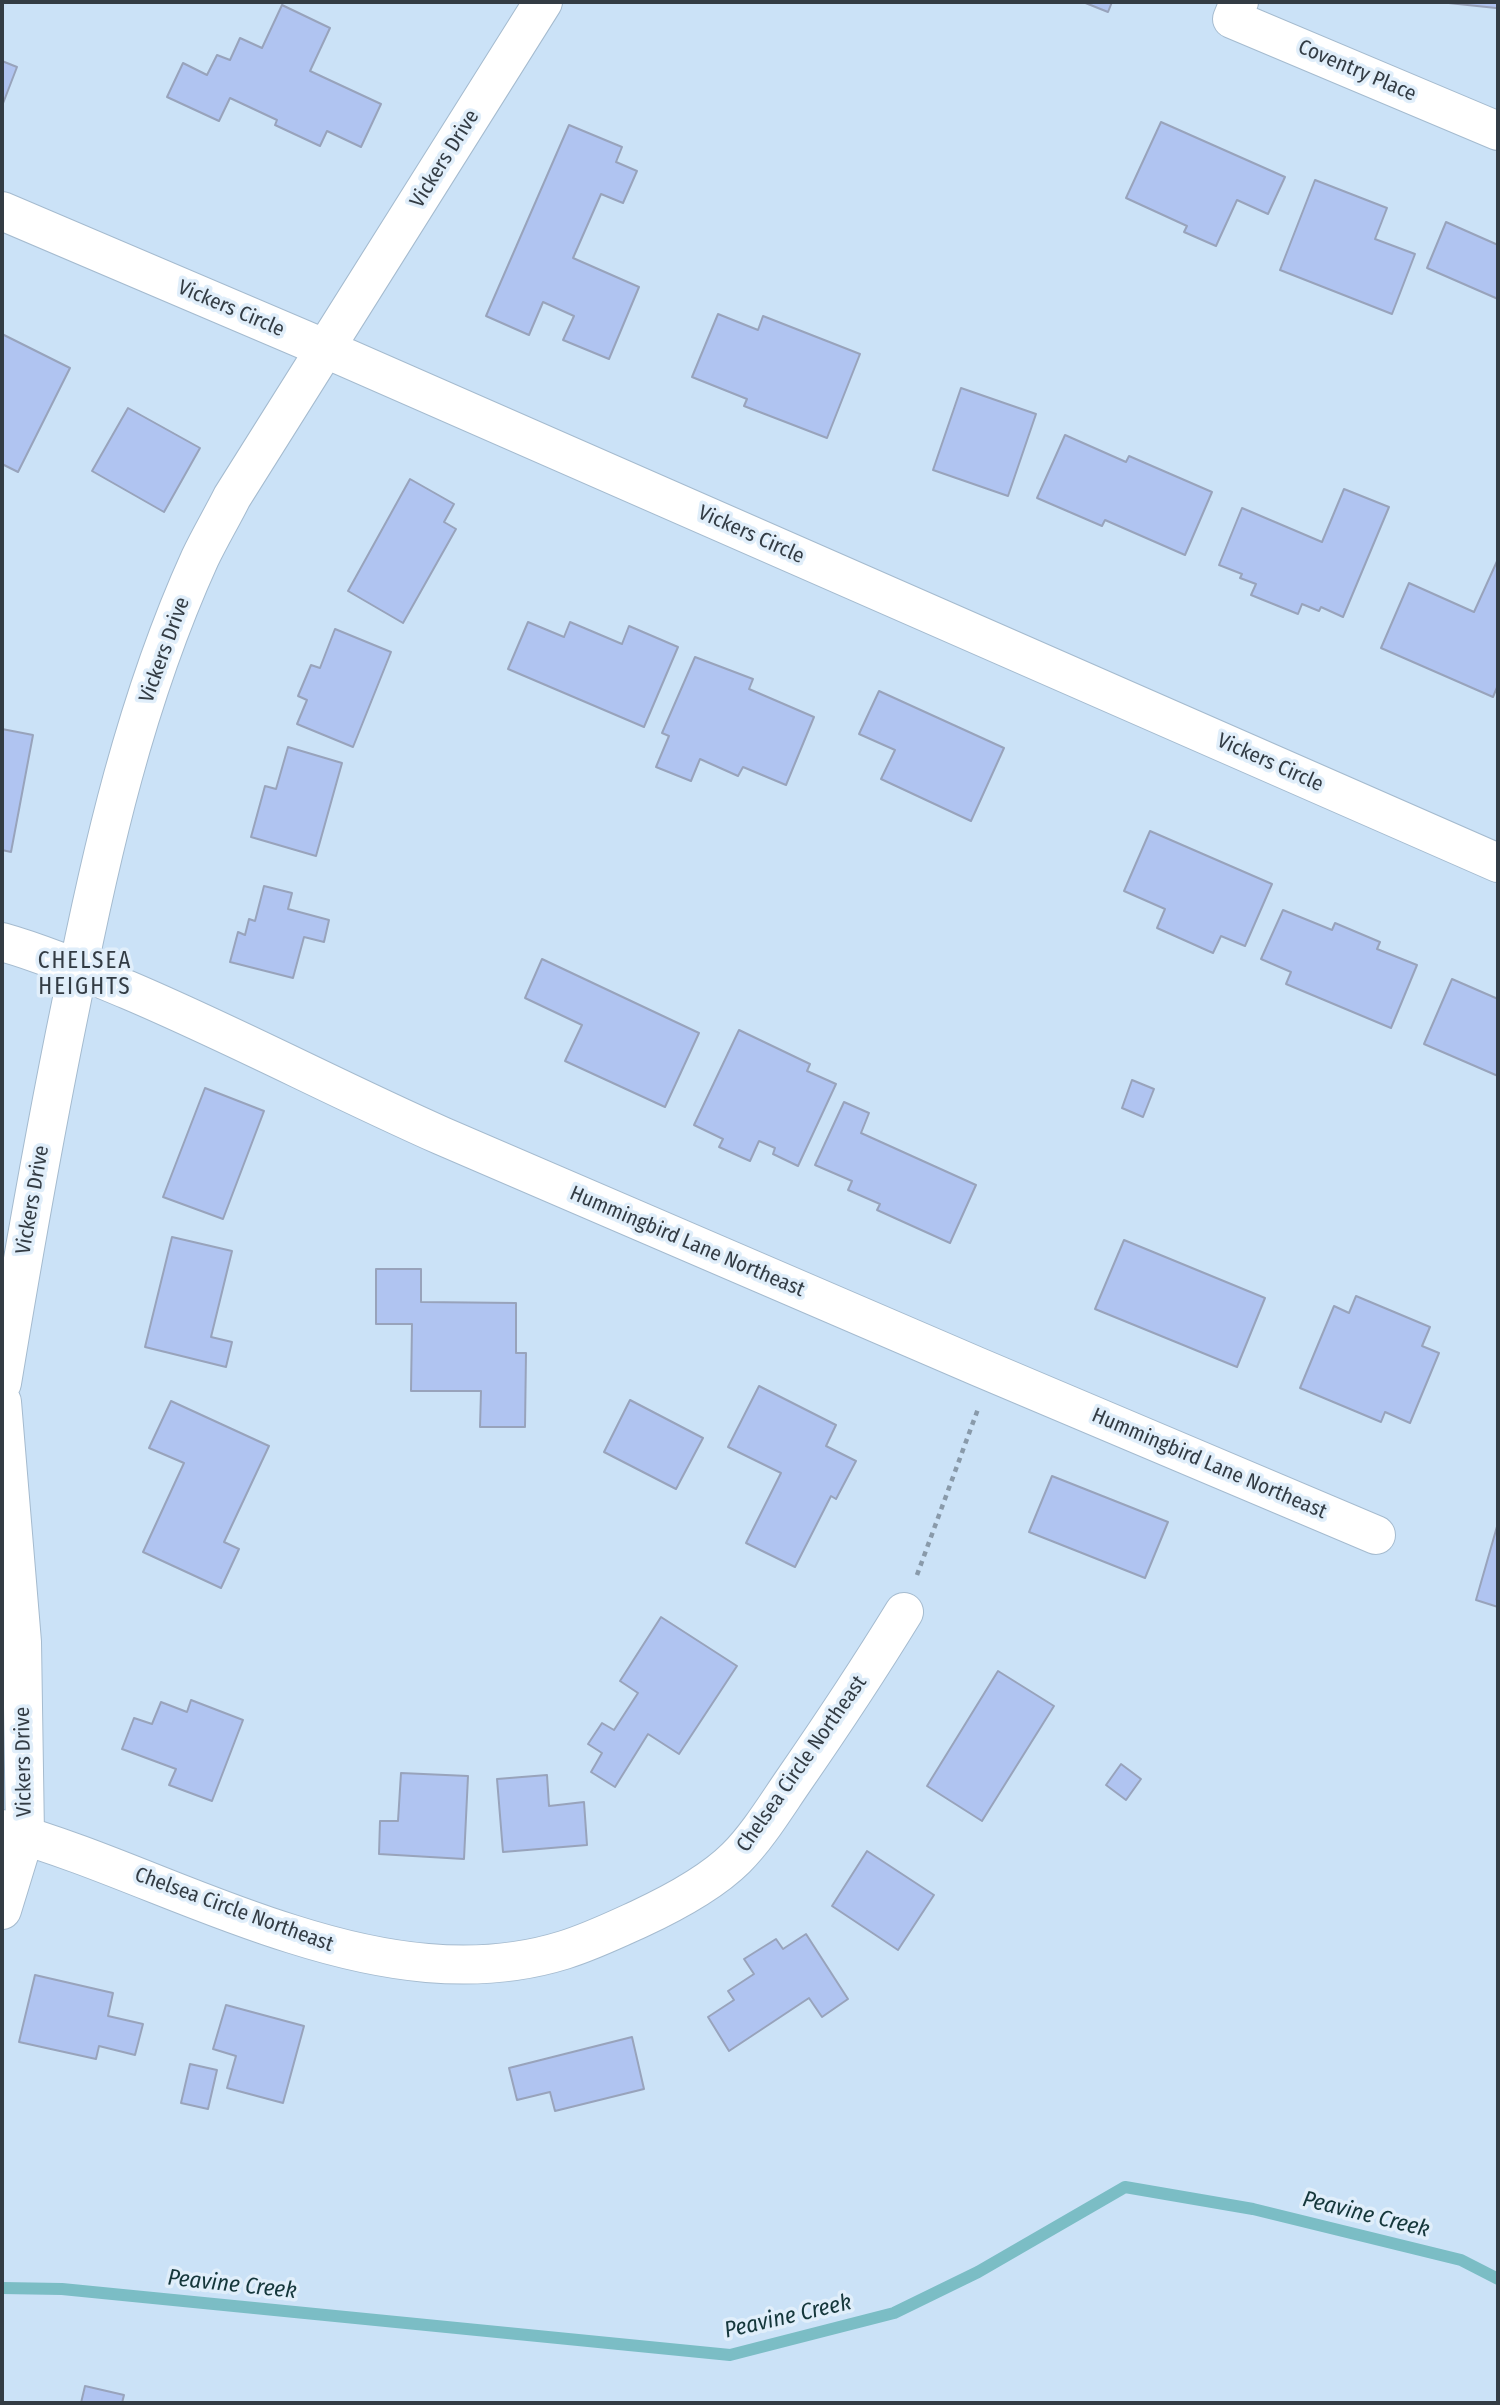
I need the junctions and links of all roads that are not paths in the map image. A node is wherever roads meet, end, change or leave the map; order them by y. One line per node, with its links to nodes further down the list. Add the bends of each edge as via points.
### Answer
1 (543, 2): 5 (street, Vickers Drive)
2 (1239, 2): 3 (street, Coventry Place, via 1232,19)
3 (1498, 131)
4 (2, 211): 5 (street, Vickers Circle)
5 (326, 349): 6 (street, Vickers Circle); 8 (street, Vickers Drive, via 232,497 175,618 130,748)
6 (1498, 863)
7 (2, 942): 8 (street, Hummingbird Lane Northeast)
8 (78, 969): 9 (street, Vickers Drive, via 36,1175); 11 (street, Hummingbird Lane Northeast, via 175,1010 363,1101)
9 (2, 1383)
10 (2, 1402): 13 (street, Vickers Drive, via 22,1642)
11 (1376, 1535)
12 (904, 1612): 13 (street, Chelsea Circle Northeast, via 855,1691 736,1858 664,1907 563,1950 461,1966 357,1952 241,1917)
13 (13, 1832): 14 (street, Vickers Drive)
14 (2, 1910)

